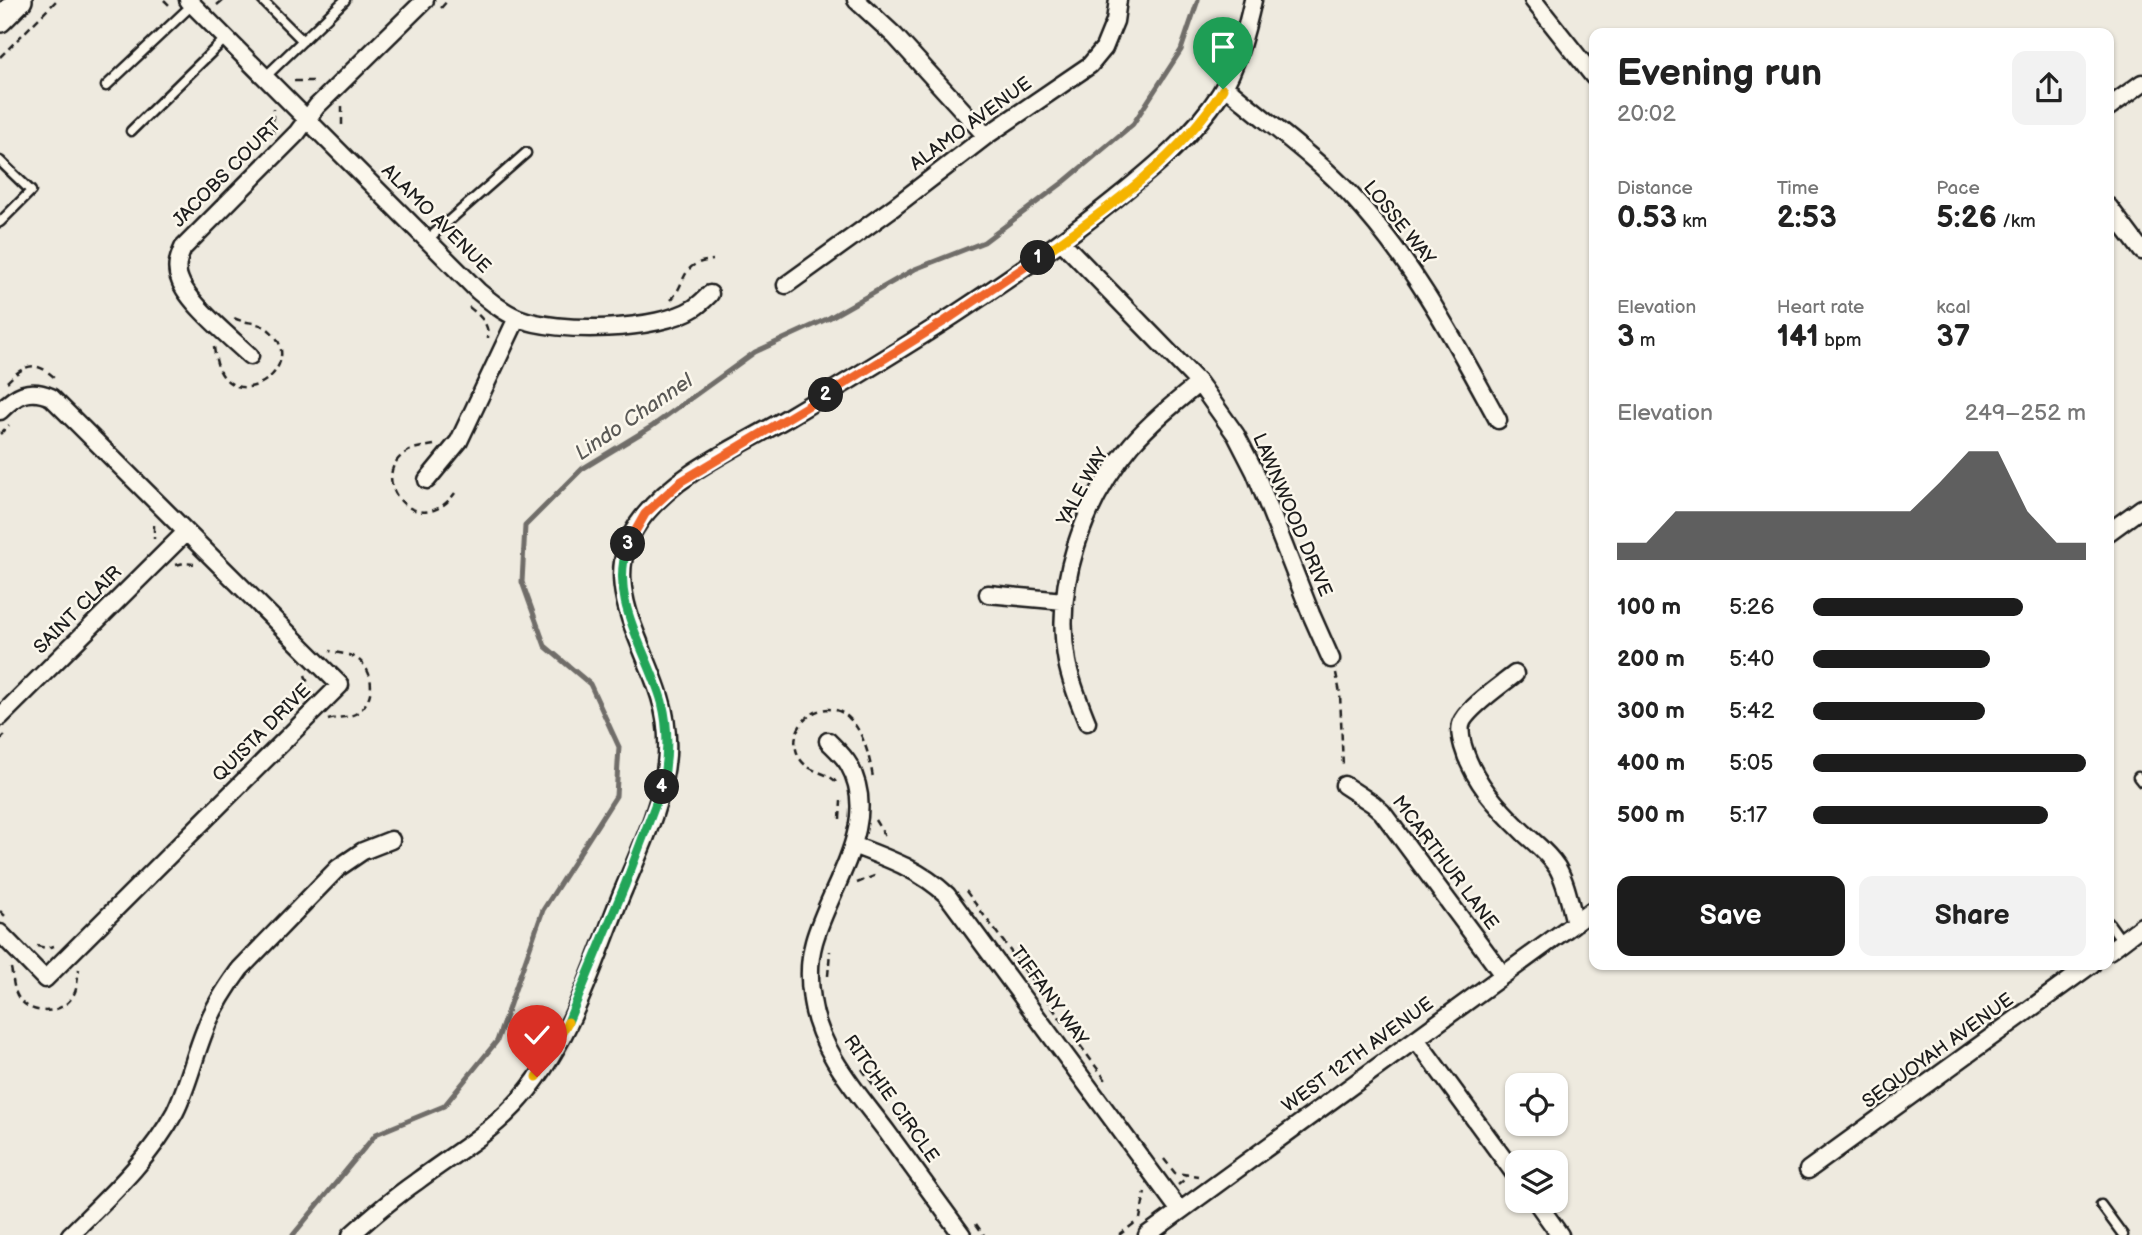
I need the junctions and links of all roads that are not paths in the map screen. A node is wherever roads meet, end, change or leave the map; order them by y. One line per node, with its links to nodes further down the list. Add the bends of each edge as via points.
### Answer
1 (20, 0): 10 (main road)
2 (262, 0): 12 (lane)
3 (345, 0): 12 (lane)
4 (425, 0): 19 (street, JACOBS COURT)
5 (856, 0): 21 (street)
6 (1118, 0): 21 (street, ALAMO AVENUE, via 1107,41 1090,65)
7 (1253, 0): 17 (street)
8 (1533, 0): 13 (street)
9 (191, 2): 11 (street, ALAMO AVENUE); 16 (lane)
10 (0, 20)
11 (226, 38): 14 (street, ALAMO AVENUE); 20 (lane)
12 (303, 41): 14 (lane)
13 (1589, 71)
14 (265, 77): 19 (street, ALAMO AVENUE)
15 (2142, 83): 18 (street)
16 (106, 86)
17 (1223, 89): 27 (street, via 1164,158); 35 (street, LOSSE WAY, via 1315,162 1376,223 1432,301)
18 (2114, 103)
19 (307, 119): 26 (street, ALAMO AVENUE); 32 (street, JACOBS COURT, via 188,241 179,256 177,272 188,294)
20 (131, 131)
21 (986, 136): 29 (street, ALAMO AVENUE)
22 (526, 153): 26 (lane)
23 (0, 160): 25 (lane, via 32,191)
24 (2114, 214): 28 (street)
25 (0, 222)
26 (427, 240): 31 (street, ALAMO AVENUE, via 478,291)
27 (1061, 241): 33 (street, LAWNWOOD DRIVE); 65 (street, via 869,369 690,475 638,523 625,551 623,592 662,703 667,747 660,794 630,874 565,1029 526,1093 501,1119 414,1182)
28 (2142, 251)
29 (786, 285)
30 (710, 294): 31 (street, ALAMO AVENUE, via 682,314 617,327 571,329)
31 (517, 318): 36 (street, via 459,440)
32 (250, 356)
33 (1199, 383): 41 (street, YALE WAY, via 1145,430 1112,473 1075,545); 42 (street, LAWNWOOD DRIVE, via 1246,453)
34 (5, 418): 39 (street, QUISTA DRIVE, via 21,394 32,391 51,397)
35 (1499, 421)
36 (427, 480)
37 (2142, 508): 38 (street)
38 (2114, 528)
39 (186, 532): 45 (street, SAINT CLAIR); 53 (street, QUISTA DRIVE, via 340,685 45,979)
40 (988, 594): 41 (street)
41 (1064, 601): 44 (street, YALE WAY, via 1066,659)
42 (1331, 659)
43 (1514, 674): 51 (street, via 1463,719 1462,742 1469,764 1487,792 1557,868)
44 (1087, 722)
45 (5, 724)
46 (828, 741): 49 (street, RITCHIE CIRCLE, via 849,764 857,789)
47 (1344, 785): 58 (street, MCARTHUR LANE, via 1382,812)
48 (391, 840): 66 (street, via 338,868 240,969 206,1027 185,1089 165,1129 137,1167)
49 (853, 845): 63 (street, TIFFANY WAY, via 906,866 947,895); 67 (street, RITCHIE CIRCLE, via 813,945 810,981 815,1016 850,1083)
50 (1589, 913): 51 (street, WEST 12TH AVENUE)
51 (1575, 923): 58 (street, WEST 12TH AVENUE)
52 (2142, 926): 55 (street)
53 (5, 927)
54 (2114, 930): 55 (lane)
55 (2122, 941): 56 (street)
56 (2114, 947)
57 (2084, 970): 61 (street, SEQUOYAH AVENUE)
58 (1503, 975): 59 (street, WEST 12TH AVENUE)
59 (1416, 1039): 60 (street); 63 (street, WEST 12TH AVENUE)
60 (1505, 1161)
61 (1808, 1170)
62 (2101, 1205): 70 (lane)
63 (1180, 1211): 68 (street, WEST 12TH AVENUE)
64 (1544, 1213): 69 (street)
65 (361, 1232)
66 (70, 1235)
67 (962, 1235)
68 (1147, 1235)
69 (1560, 1235)
70 (2123, 1235)

